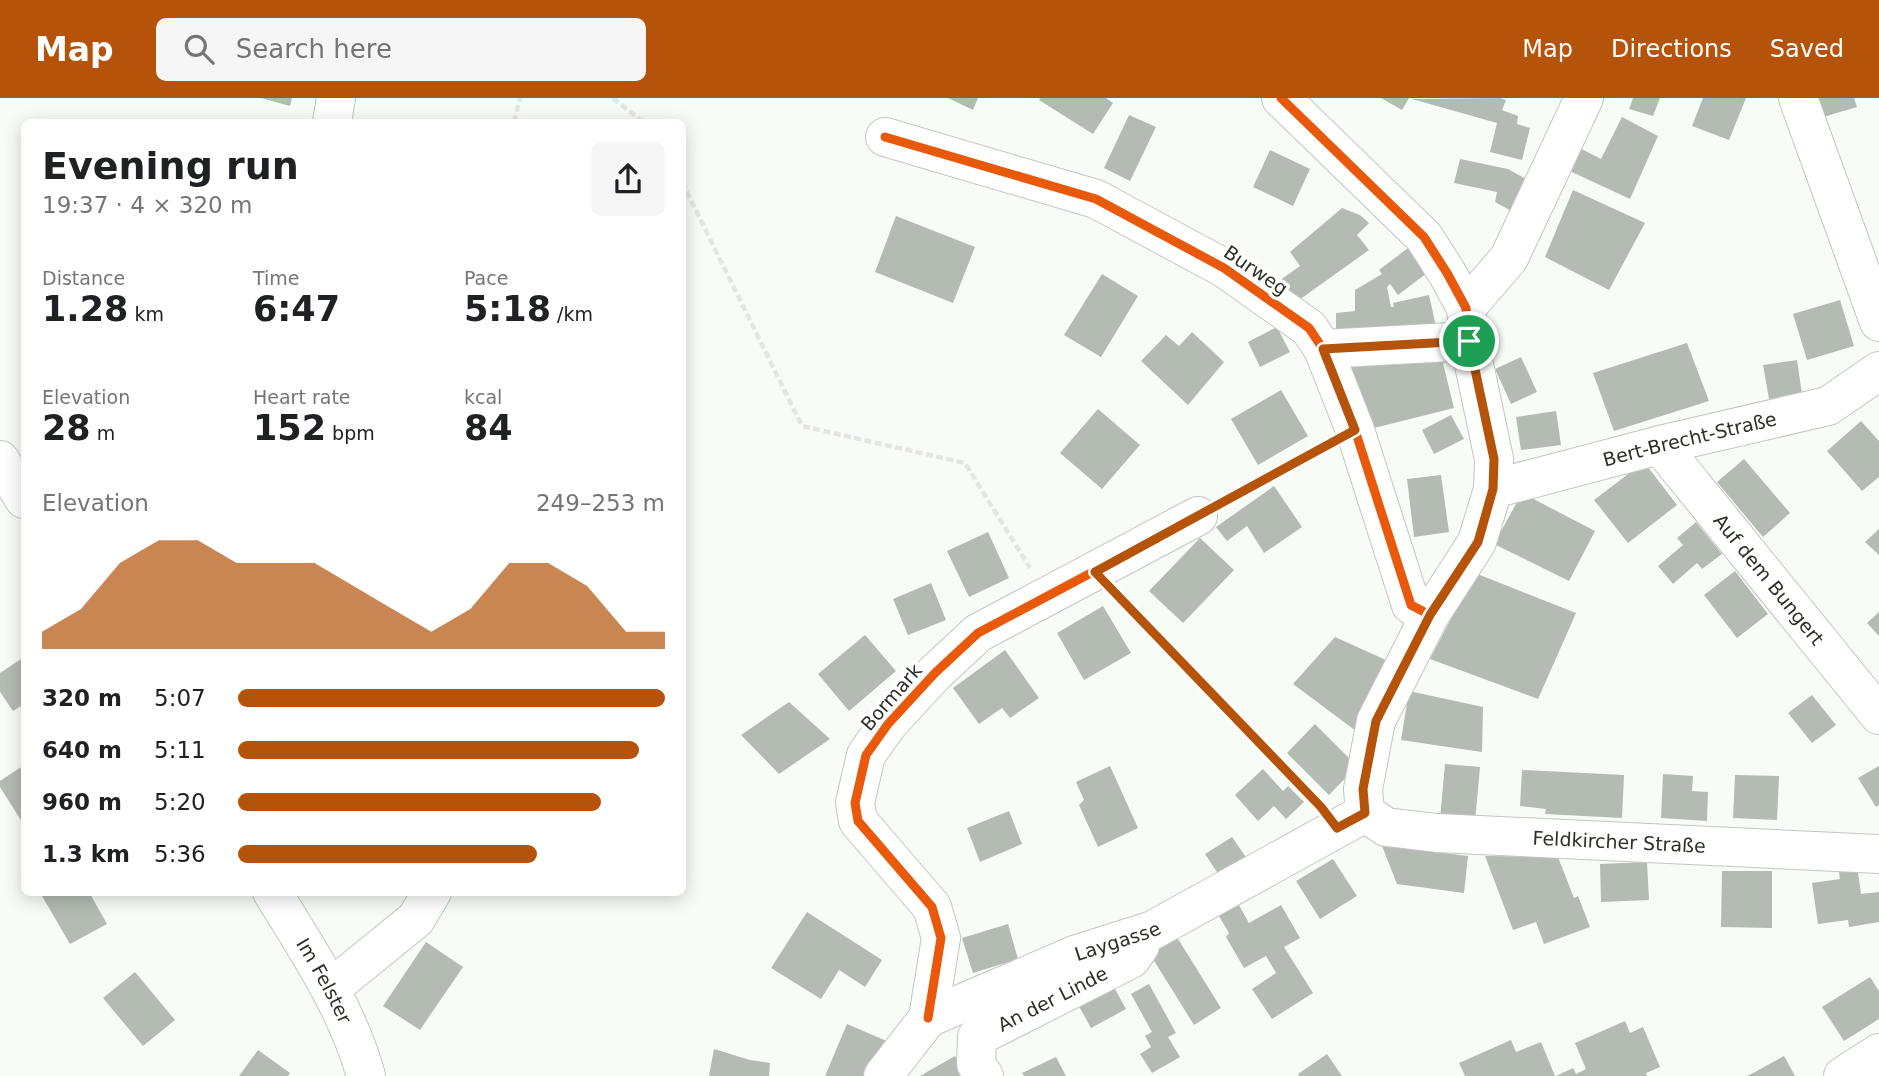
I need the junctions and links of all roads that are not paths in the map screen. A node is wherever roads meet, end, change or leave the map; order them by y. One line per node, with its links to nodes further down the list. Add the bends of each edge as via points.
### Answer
1 (336, 98): 5 (street)
2 (1282, 98): 8 (street, via 1424,237 1447,273)
3 (1584, 98): 8 (street, via 1509,258)
4 (1798, 98): 7 (street)
5 (332, 119)
6 (885, 136): 9 (street, Burweg, via 1096,199 1224,268 1309,328)
7 (1879, 322)
8 (1468, 324): 9 (street); 13 (street, via 1494,459)
9 (1323, 349): 16 (street, Burweg, via 1355,430 1411,605)
10 (1879, 371): 11 (street, Bert-Brecht-Straße, via 1828,406)
11 (1660, 445): 13 (street, Bert-Brecht-Straße); 17 (street, Auf dem Bungert)
12 (0, 460): 14 (street)
13 (1493, 489): 16 (street, via 1478,542)
14 (21, 494)
15 (1198, 516): 24 (street, Bormark, via 978,633 888,724 866,755 855,803 858,821 932,907 941,938)
16 (1430, 615): 18 (street, via 1376,721 1363,789)
17 (1879, 715)
18 (1351, 821): 19 (street, Feldkircher Straße, via 1437,833); 22 (street, Laygasse)
19 (1879, 854)
20 (274, 896): 23 (street, Im Felster)
21 (430, 896): 23 (street, via 416,919)
22 (1153, 930): 24 (street, Laygasse, via 1077,954); 28 (street, An der Linde, via 1131,959 978,1037 976,1063)
23 (330, 989): 26 (street, Im Felster)
24 (928, 1018): 27 (street, Laygasse)
25 (1879, 1053): 29 (street)
26 (359, 1071)
27 (883, 1076)
28 (984, 1076)
29 (1843, 1076)

